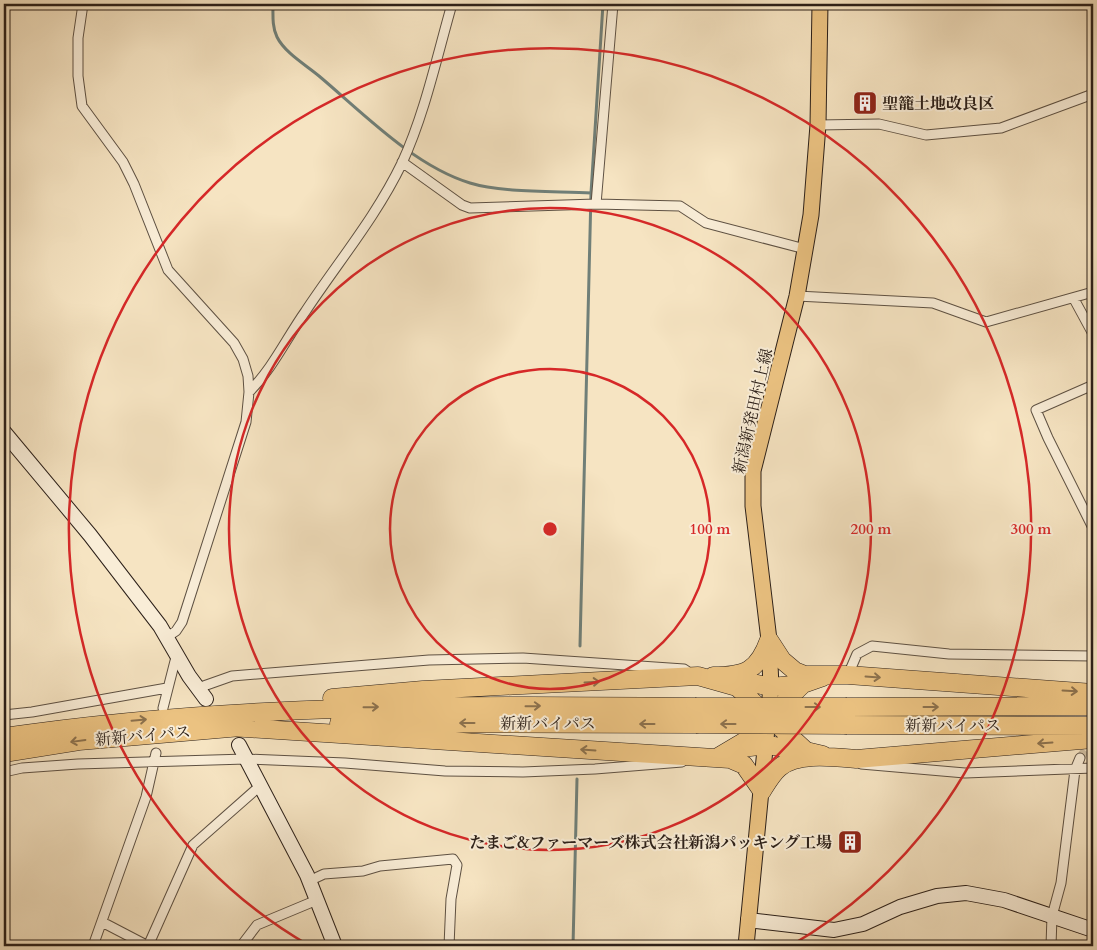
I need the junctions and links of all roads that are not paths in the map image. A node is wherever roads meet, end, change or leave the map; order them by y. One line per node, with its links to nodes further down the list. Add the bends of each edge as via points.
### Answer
1 (83, 4): 15 (street, via 78,38 82,106 123,162 168,270 234,343 246,368)
2 (452, 4): 7 (street)
3 (613, 4): 8 (street)
4 (820, 4): 6 (main road, 新潟新発田村上線)
5 (1093, 94): 6 (street, via 1001,128 926,135 879,124)
6 (818, 125): 9 (main road, 新潟新発田村上線)
7 (402, 162): 8 (street, via 470,208); 15 (street, via 367,226 304,312 265,376)
8 (596, 204): 9 (street, via 680,206 706,223)
9 (805, 249): 11 (main road, 新潟新発田村上線)
10 (1093, 292): 12 (street)
11 (797, 296): 12 (street, via 933,303 986,322); 19 (main road, 新潟新発田村上線, via 753,471)
12 (1074, 299): 13 (street)
13 (1093, 334)
14 (1093, 385): 17 (street, via 1036,410)
15 (249, 392): 18 (street, via 246,422 182,622)
16 (4, 432): 18 (street, via 90,535)
17 (1093, 528)
18 (167, 637): 21 (street)
19 (769, 640): 24 (highway, via 763,658 756,666); 25 (highway, via 794,671); 27 (main road, 新潟新発田村上線)
20 (1093, 656): 22 (street, via 949,654 872,646 857,654)
21 (176, 657): 28 (street); 30 (street)
22 (848, 675): 25 (highway); 29 (highway, one-way to 29)
23 (693, 676): 24 (highway); 30 (highway, one-way to 23); 30 (street, via 684,669 584,661 523,658 429,660 232,676); 35 (highway, via 737,687)
24 (722, 676): 27 (highway)
25 (828, 676): 26 (highway)
26 (803, 684): 27 (highway); 35 (highway)
27 (771, 687): 35 (main road, 新潟新発田村上線)
28 (167, 688): 32 (street); 33 (street)
29 (1093, 693)
30 (206, 700): 34 (highway, 新新バイパス, one-way to 34, via 321,708); 39 (highway, 新新バイパス, one-way to 30)
31 (1093, 706): 36 (highway, 新新バイパス, one-way to 31)
32 (163, 708)
33 (4, 715)
34 (695, 715): 36 (highway, 新新バイパス, bridge); 38 (highway, 新新バイパス, one-way to 38)
35 (769, 716): 42 (main road, 新潟新発田村上線); 43 (highway); 45 (highway, via 745,741)
36 (847, 716): 37 (highway, 新新バイパス)
37 (1093, 726)
38 (230, 727): 44 (highway, 新新バイパス, one-way to 44, via 79,741); 47 (highway, one-way to 38)
39 (4, 737)
40 (1093, 739): 51 (highway, one-way to 51)
41 (239, 745): 50 (street)
42 (767, 745): 43 (highway); 45 (highway); 56 (main road, 新潟新発田村上線)
43 (806, 751): 46 (highway)
44 (4, 753)
45 (725, 753): 47 (highway); 56 (highway, via 744,765)
46 (824, 756): 51 (highway); 56 (highway, via 784,764)
47 (686, 757): 50 (street, via 682,762 672,764 523,772 445,771)
48 (155, 758): 50 (street); 54 (street); 61 (street, via 146,797)
49 (1080, 758): 53 (street)
50 (246, 759): 55 (street)
51 (856, 759): 53 (street, via 863,766 965,773)
52 (1093, 768): 53 (street)
53 (1075, 770): 59 (street, via 1061,883)
54 (4, 772)
55 (261, 785): 57 (street); 64 (street, via 193,844)
56 (762, 791): 60 (main road, 新潟新発田村上線)
57 (309, 881): 58 (street); 67 (street, via 324,874 453,859 456,865)
58 (317, 900): 65 (street, via 257,925); 66 (street)
59 (1052, 916): 60 (street, via 1004,900 966,894 937,896 900,907 863,924 834,930); 62 (street); 69 (street)
60 (748, 920): 68 (main road, 新潟新発田村上線)
61 (102, 922): 63 (street); 64 (street)
62 (1093, 930)
63 (93, 946)
64 (148, 946)
65 (241, 946)
66 (334, 946)
67 (450, 946)
68 (746, 946)
69 (1051, 946)

